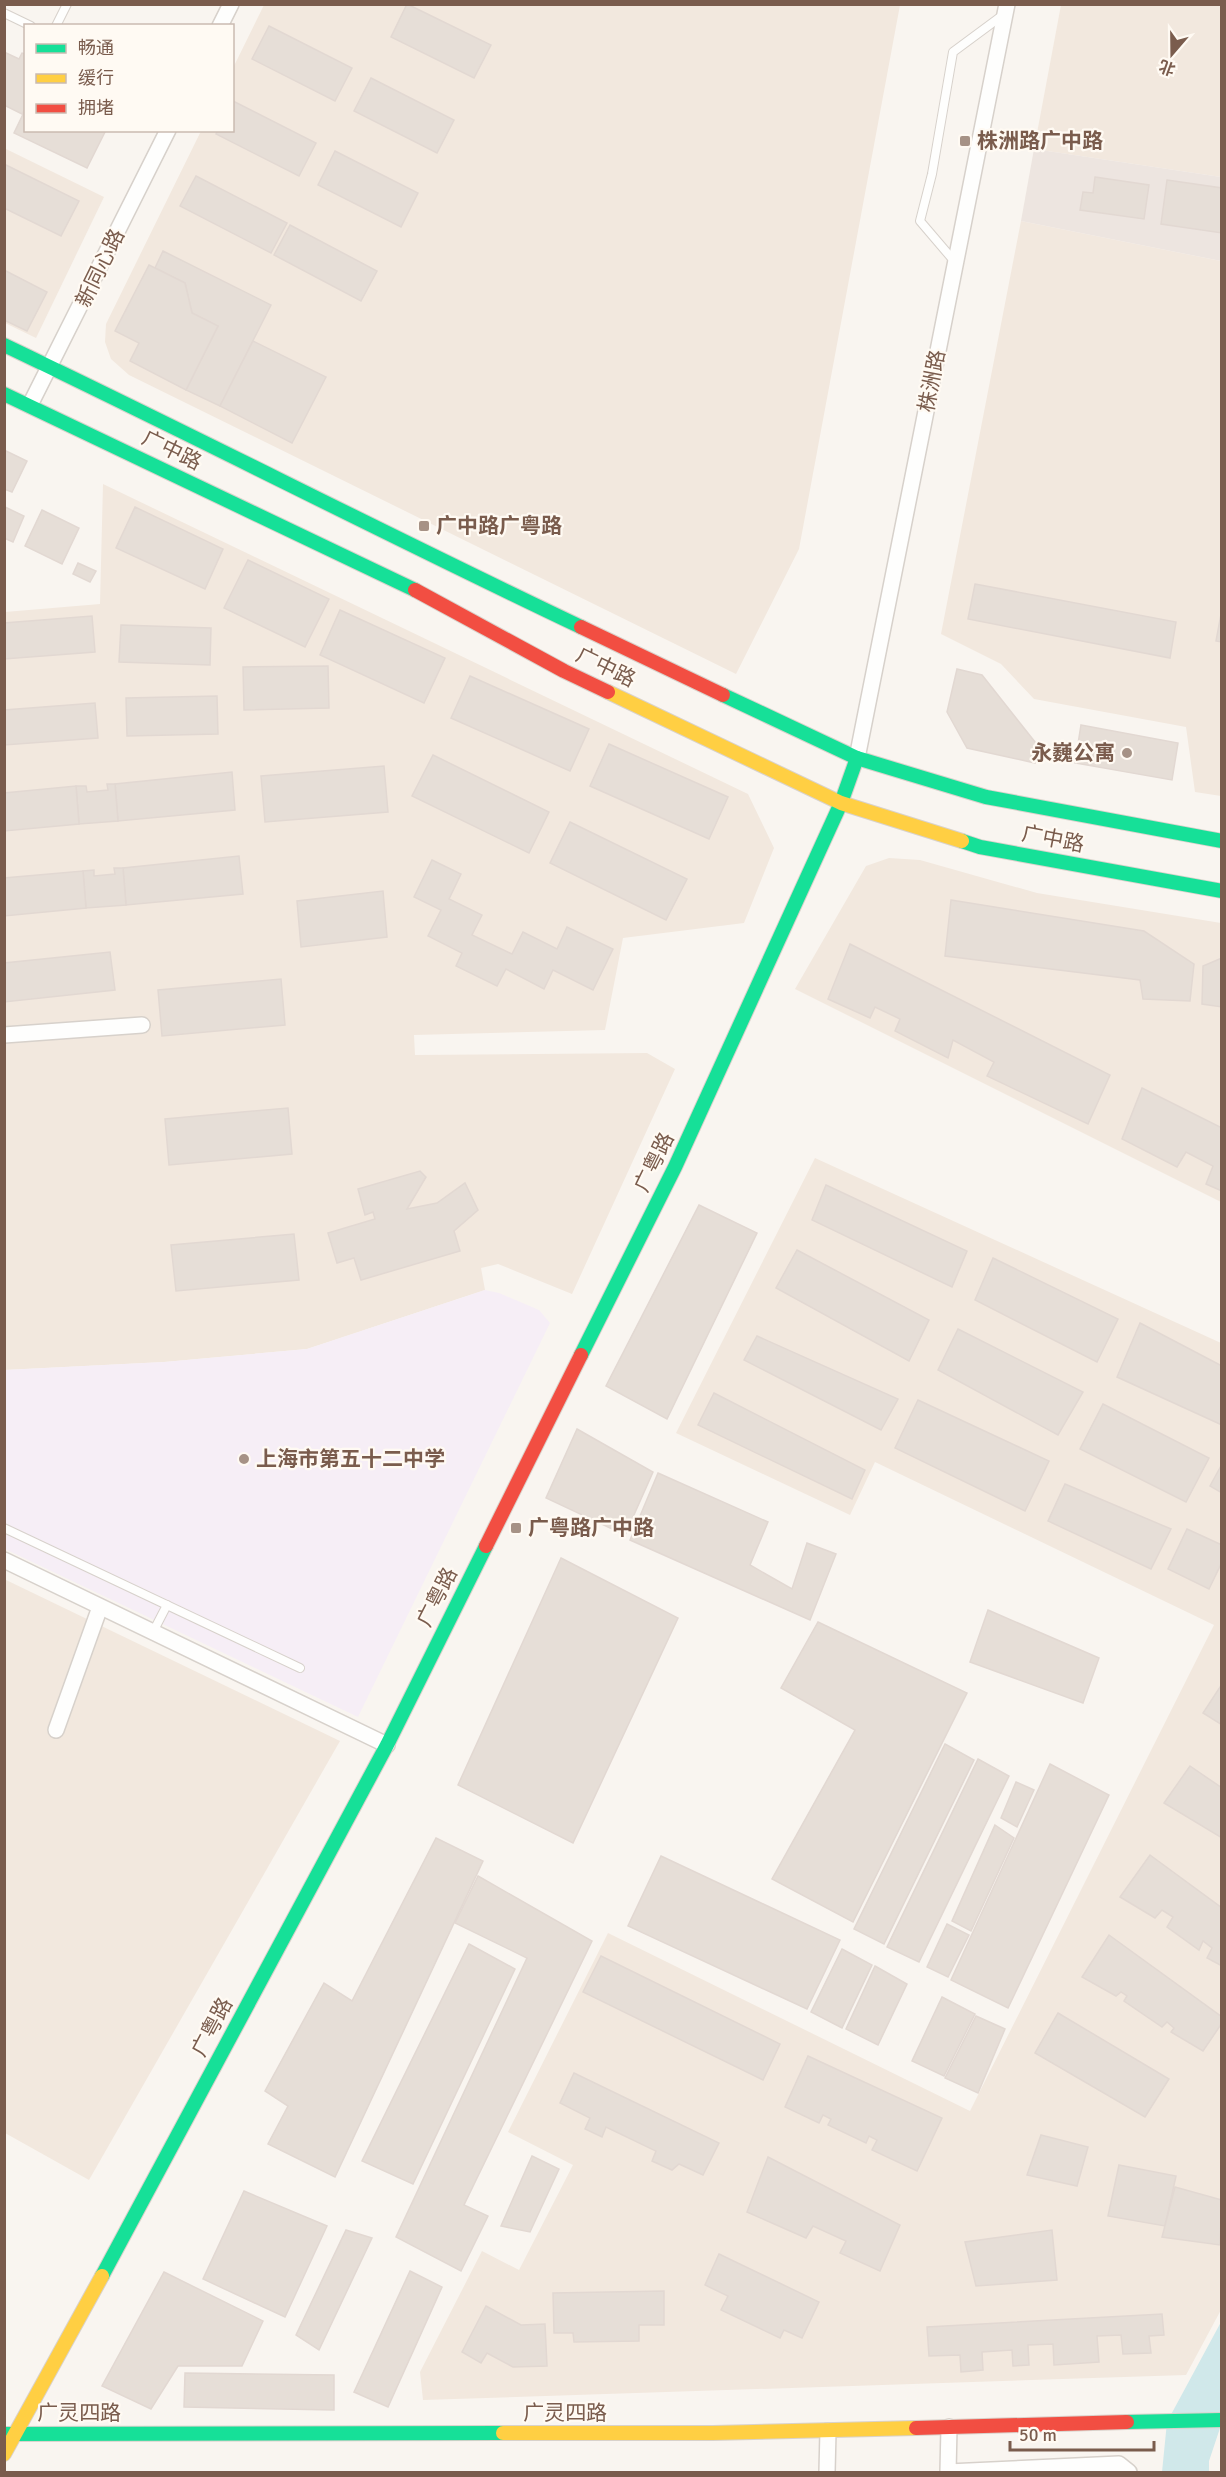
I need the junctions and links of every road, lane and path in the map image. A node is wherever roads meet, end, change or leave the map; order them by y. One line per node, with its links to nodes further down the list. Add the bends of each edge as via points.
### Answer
1 (67, 4): 6 (lane)
2 (231, 4): 7 (street)
3 (1006, 9): 9 (street, 株洲路); 9 (lane, via 953,52 920,221)
4 (4, 13): 5 (lane)
5 (27, 24)
6 (57, 24)
7 (221, 24)
8 (167, 132): 11 (street, 新同心路)
9 (956, 263): 14 (street, 株洲路)
10 (4, 345): 11 (main road, 广中路)
11 (50, 367): 13 (street, 新同心路); 14 (main road, 广中路, via 410,546)
12 (4, 394): 13 (main road, 广中路)
13 (30, 405): 15 (main road, 广中路, via 409,587 564,671)
14 (856, 758): 15 (main road, 广粤路); 16 (main road, 广中路, via 986,797)
15 (841, 803): 17 (main road, 广中路, via 980,847); 27 (main road, 广粤路, via 675,1167)
16 (1221, 841)
17 (1221, 891)
18 (142, 1024): 19 (street)
19 (4, 1035)
20 (4, 1528): 22 (lane)
21 (4, 1560): 23 (street)
22 (167, 1605): 24 (lane); 25 (lane)
23 (100, 1607): 24 (street); 26 (street)
24 (153, 1632): 27 (street)
25 (300, 1668)
26 (56, 1730)
27 (387, 1745): 31 (main road, 广粤路, via 49,2376)
28 (1221, 2420): 29 (main road, 广灵四路)
29 (949, 2427): 30 (main road, 广灵四路); 35 (street, via 948,2472 1119,2464)
30 (828, 2431): 31 (main road, 广灵四路); 34 (street)
31 (9, 2434): 32 (main road, 广粤路); 33 (main road, 广粤路)
32 (4, 2446)
33 (4, 2454)
34 (827, 2472)
35 (1129, 2472)

